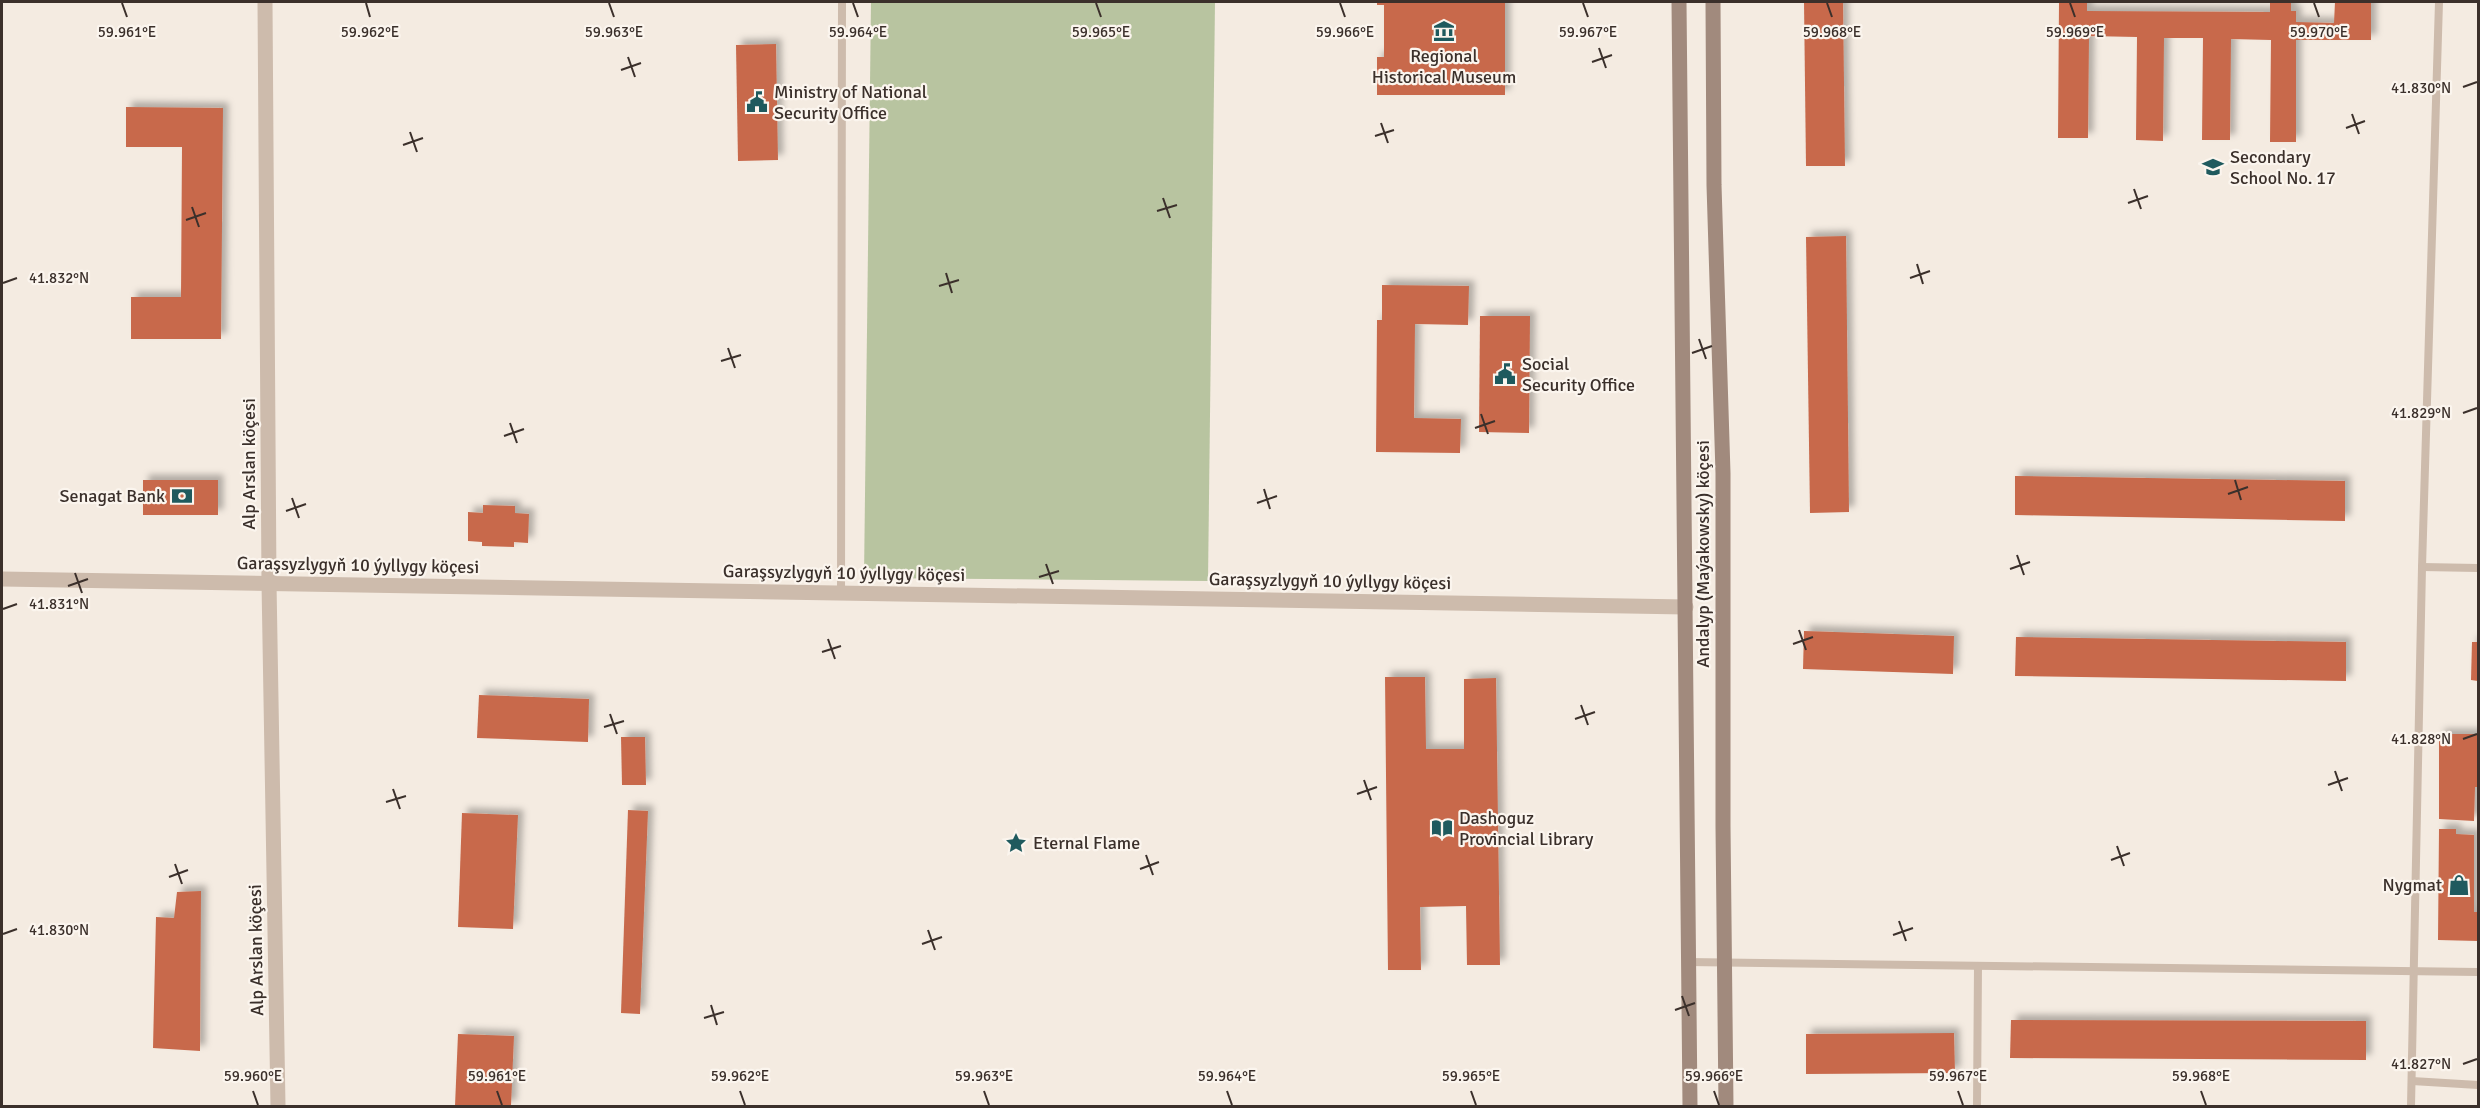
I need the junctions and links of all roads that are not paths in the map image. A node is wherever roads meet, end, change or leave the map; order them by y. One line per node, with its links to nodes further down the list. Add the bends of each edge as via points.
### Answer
1 (265, 2): 9 (street, Alp Arslan köçesi)
2 (842, 2): 10 (lane)
3 (1679, 2): 11 (main road, Andalyp (Maýakowsky) köçesi)
4 (1713, 2): 13 (main road, Andalyp (Maýakowsky) köçesi, via 1723,473)
5 (2439, 2): 6 (lane)
6 (2422, 567): 7 (lane); 15 (lane)
7 (2478, 568)
8 (2, 579): 9 (street, Garaşsyzlygyň 10 ýyllygy köçesi)
9 (269, 584): 10 (street, Garaşsyzlygyň 10 ýyllygy köçesi); 19 (street, Alp Arslan köçesi)
10 (842, 593): 11 (street, Garaşsyzlygyň 10 ýyllygy köçesi)
11 (1686, 607): 12 (main road, Andalyp (Maýakowsky) köçesi)
12 (1688, 962): 13 (lane); 20 (main road, Andalyp (Maýakowsky) köçesi)
13 (1724, 962): 14 (lane); 21 (main road, Andalyp (Maýakowsky) köçesi)
14 (1978, 966): 15 (lane); 22 (lane)
15 (2412, 971): 16 (lane); 17 (lane)
16 (2478, 972)
17 (2412, 1081): 18 (lane); 23 (lane)
18 (2478, 1085)
19 (278, 1107)
20 (1690, 1107)
21 (1726, 1107)
22 (1977, 1107)
23 (2411, 1107)

